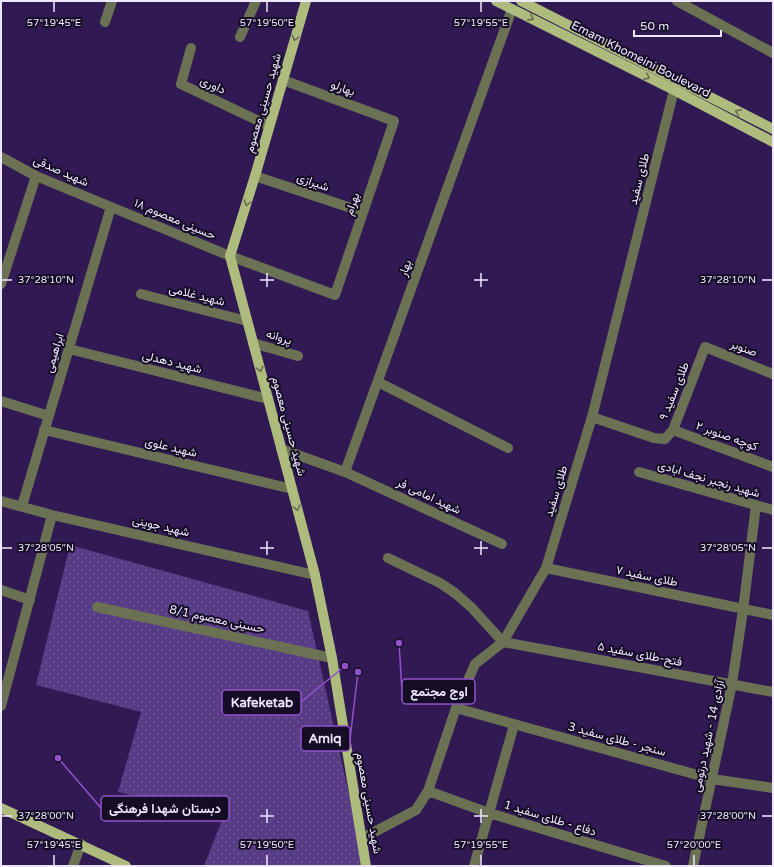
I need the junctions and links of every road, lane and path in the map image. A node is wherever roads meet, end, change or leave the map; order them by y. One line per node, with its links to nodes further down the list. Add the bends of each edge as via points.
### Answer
1 (112, 1): 8 (street)
2 (256, 1): 9 (street)
3 (306, 1): 12 (main road, شهید حسینی معصوم, one-way to 12)
4 (496, 1): 7 (main road, Emam Khomeini Boulevard)
5 (521, 1): 16 (main road, Emam Khomeini Boulevard, one-way to 5)
6 (683, 3): 11 (street)
7 (512, 9): 13 (main road, Emam Khomeini Boulevard, one-way to 13); 33 (street, بهار)
8 (105, 22)
9 (240, 37)
10 (190, 48): 15 (street, داوری, via 181,84)
11 (773, 53)
12 (283, 80): 14 (street, بهارلو); 15 (main road, شهید حسینی معصوم)
13 (674, 90): 17 (main road, Emam Khomeini Boulevard); 37 (street, طلای سفید)
14 (394, 121): 22 (street, بهرام)
15 (269, 126): 20 (main road, شهید حسینی معصوم)
16 (773, 129)
17 (773, 142)
18 (1, 157): 19 (street, شهید صدقی)
19 (36, 176): 21 (street, شهید صدقی); 24 (street)
20 (255, 176): 22 (street, شیرازی); 23 (main road, شهید حسینی معصوم, one-way to 23)
21 (111, 207): 23 (street, حسینی معصوم ۱۸); 30 (street, ابراهیمی)
22 (363, 212): 26 (street, بهرام)
23 (230, 256): 26 (street, حسینی معصوم ۱۸); 27 (main road, شهید حسینی معصوم)
24 (1, 284)
25 (141, 294): 27 (street, شهید غلامی)
26 (335, 294)
27 (247, 321): 28 (main road, شهید حسینی معصوم)
28 (253, 343): 31 (street, پروانه); 34 (main road, شهید حسینی معصوم, one-way to 34)
29 (705, 347): 32 (street, صنوبر); 39 (street, طلای سفید ۹)
30 (69, 350): 34 (street, شهید دهدلی); 36 (street, ابراهیمی)
31 (298, 356)
32 (773, 374)
33 (378, 382): 40 (street); 43 (street, بهار)
34 (268, 399): 41 (main road, شهید حسینی معصوم)
35 (1, 401): 36 (street)
36 (49, 416): 38 (street, ابراهیمی)
37 (592, 417): 39 (street, طلای سفید ۹, via 654,438 665,439); 53 (street, طلای سفید)
38 (44, 430): 45 (street, شهید علوی); 48 (street, ابراهیمی)
39 (673, 430): 42 (street, کوچه صنوبر ۲)
40 (508, 448)
41 (281, 449): 43 (street); 45 (main road, شهید حسینی معصوم)
42 (773, 467)
43 (345, 472): 51 (street, شهید امامی فر)
44 (639, 472): 47 (street, شهید رنجبر نجف ابادی)
45 (292, 489): 54 (main road, شهید حسینی معصوم, one-way to 54)
46 (1, 501): 48 (street, شهید جوینی)
47 (756, 505): 49 (street, شهید رنجبر نجف ابادی); 58 (street, آزادی 14 - شهید درتومی)
48 (22, 506): 50 (street, شهید جوینی)
49 (773, 510)
50 (52, 515): 54 (street, شهید جوینی); 56 (street)
51 (502, 544)
52 (388, 558): 60 (street, via 440,583 472,608)
53 (546, 568): 58 (street, طلای سفید ۷); 60 (street, طلای سفید)
54 (315, 575): 61 (main road, شهید حسینی معصوم)
55 (1, 590): 56 (street)
56 (30, 600): 64 (street)
57 (97, 607): 61 (street, حسینی معصوم 8/1)
58 (744, 610): 59 (street, طلای سفید ۷); 62 (street, آزادی 14 - شهید درتومی)
59 (773, 615)
60 (503, 642): 62 (street, فتح-طلای سفید ۵); 65 (street, طلای سفید, via 475,664)
61 (332, 658): 72 (main road, شهید حسینی معصوم)
62 (732, 684): 63 (street, فتح-طلای سفید ۵); 67 (street, آزادی 14 - شهید درتومی)
63 (773, 692)
64 (2, 702)
65 (456, 708): 66 (street, سنجر - طلای سفید 3); 69 (street, طلای سفید)
66 (514, 725): 67 (street, سنجر - طلای سفید 3); 71 (street)
67 (712, 779): 68 (street, سنجر - طلای سفید 3); 79 (street, آزادی 14 - شهید درتومی)
68 (773, 788)
69 (428, 791): 71 (street, دفاع - طلای سفید 1); 72 (street, طلای سفید, via 416,810)
70 (1, 808): 73 (main road)
71 (489, 813): 77 (street); 78 (street, دفاع - طلای سفید 1)
72 (361, 839): 76 (main road, شهید حسینی معصوم)
73 (81, 844): 74 (street); 75 (main road)
74 (73, 866)
75 (126, 866)
76 (366, 866)
77 (474, 866)
78 (666, 866)
79 (693, 866)

